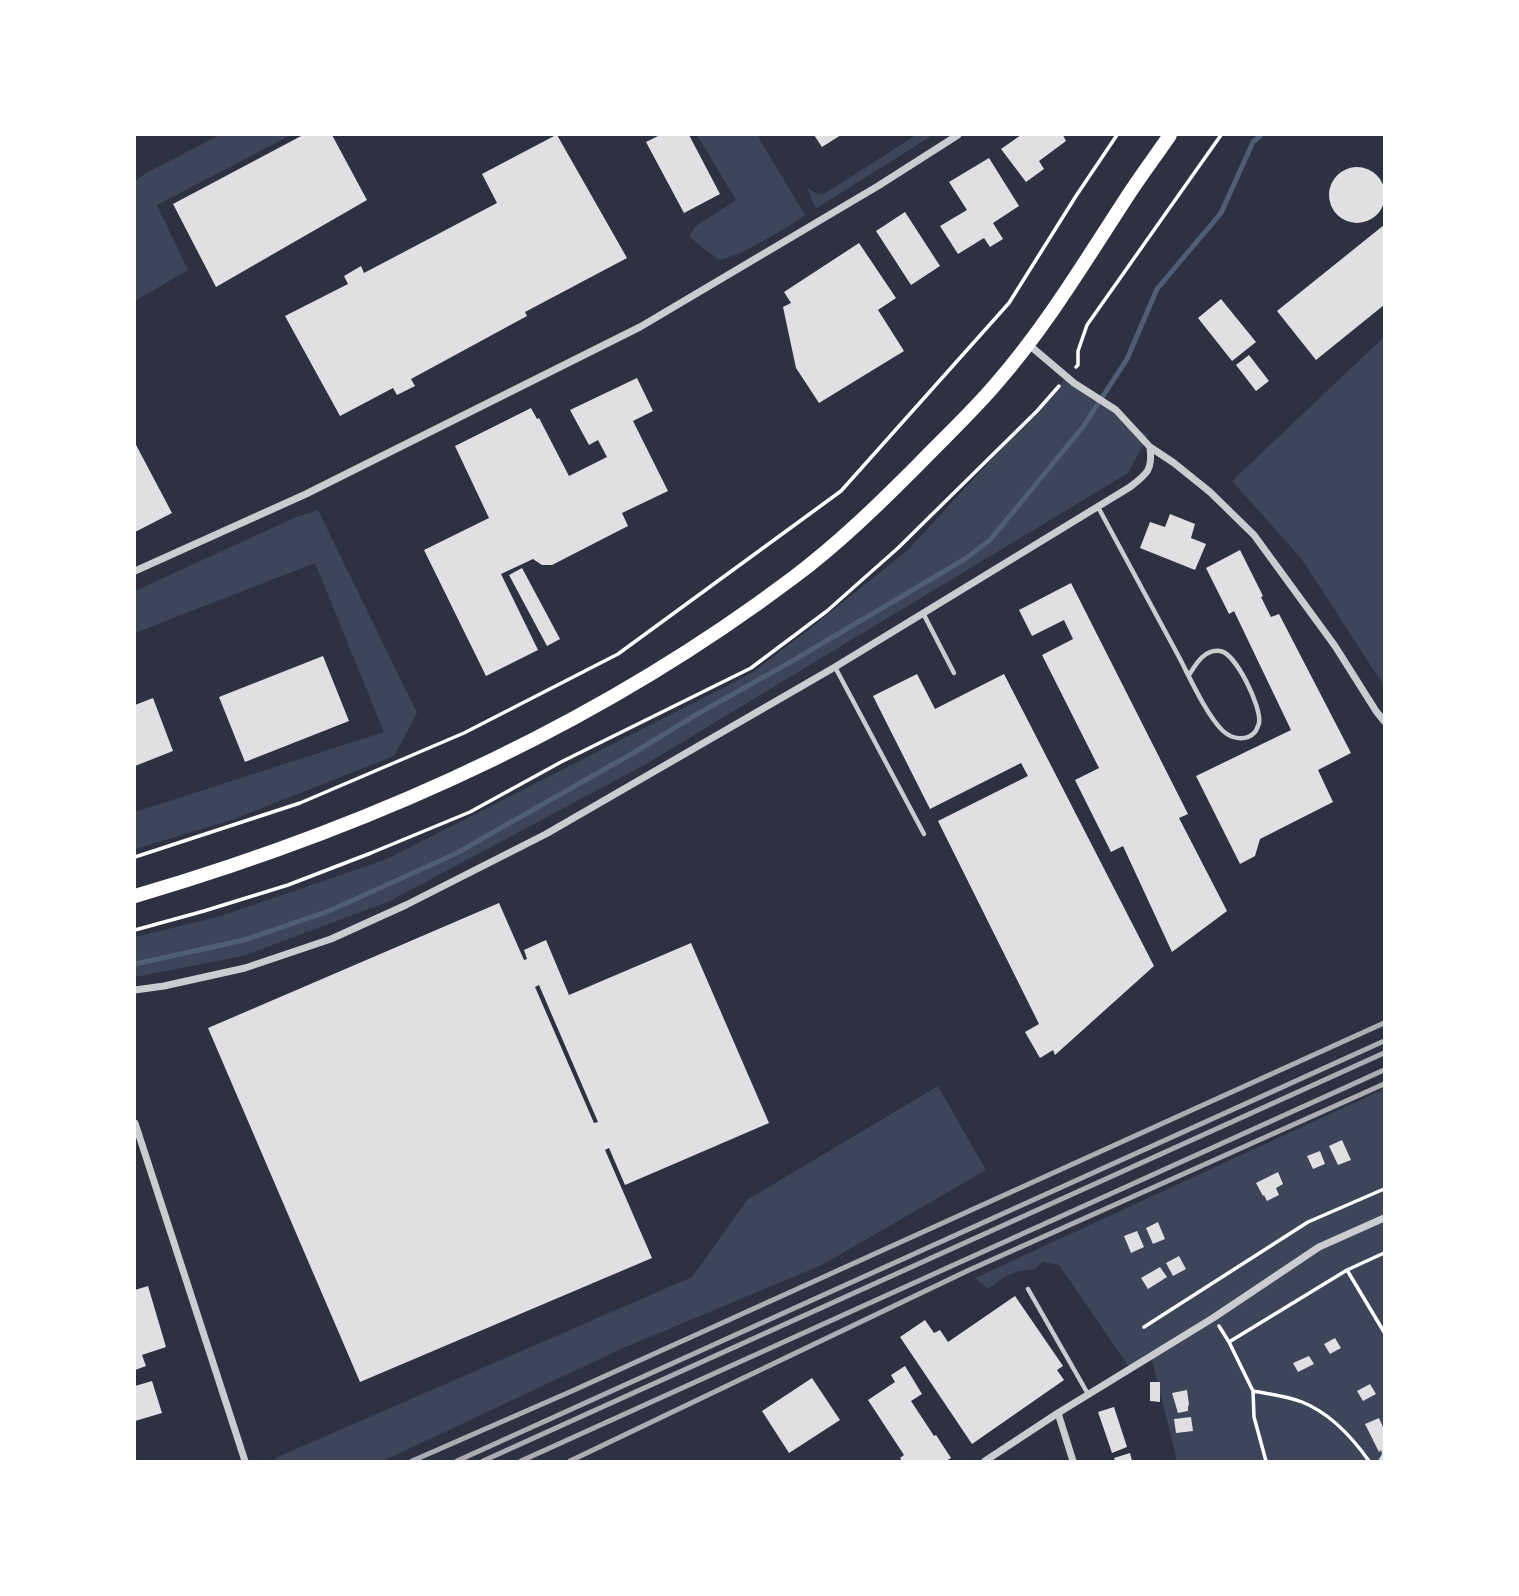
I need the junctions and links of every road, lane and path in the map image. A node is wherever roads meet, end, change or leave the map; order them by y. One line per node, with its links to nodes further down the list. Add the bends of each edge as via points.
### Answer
1 (958, 135): 9 (street, via 640,327 306,494)
2 (1117, 135): 16 (path, via 1009,303 841,491 618,654 464,733 300,803)
3 (1170, 135): 5 (main road)
4 (1221, 135): 6 (path, via 1087,325 1078,365)
5 (1028, 344): 6 (street); 17 (main road, via 965,417 796,576 634,684 502,755 396,804 307,840)
6 (1067, 377): 7 (street, via 1116,410)
7 (1150, 447): 8 (street, via 1145,476); 14 (street, via 1210,492 1254,535)
8 (1098, 506): 10 (street); 13 (lane)
9 (135, 571)
10 (923, 612): 11 (street); 12 (lane)
11 (835, 667): 15 (lane); 18 (street, via 546,834 406,905 331,939 245,968)
12 (954, 673)
13 (1189, 675): 13 (lane, via 1222,731 1234,738 1254,733 1260,724 1259,713 1249,685 1230,656 1222,651 1208,653)
14 (1384, 721)
15 (924, 834)
16 (135, 858)
17 (135, 895)
18 (135, 990)
19 (135, 1122): 32 (street)
20 (1384, 1189): 26 (path, via 1308,1222)
21 (1384, 1217): 25 (street, via 1319,1247)
22 (1384, 1253): 23 (path)
23 (1347, 1270): 27 (path); 28 (path)
24 (1028, 1289): 30 (lane)
25 (1213, 1318): 28 (path); 30 (street)
26 (1144, 1327)
27 (1384, 1332)
28 (1229, 1342): 29 (path)
29 (1253, 1391): 35 (path, via 1254,1417); 36 (path, via 1304,1403 1333,1420)
30 (1088, 1395): 31 (street)
31 (1058, 1413): 33 (street); 34 (street)
32 (245, 1461)
33 (985, 1461)
34 (1073, 1461)
35 (1266, 1461)
36 (1368, 1461)

